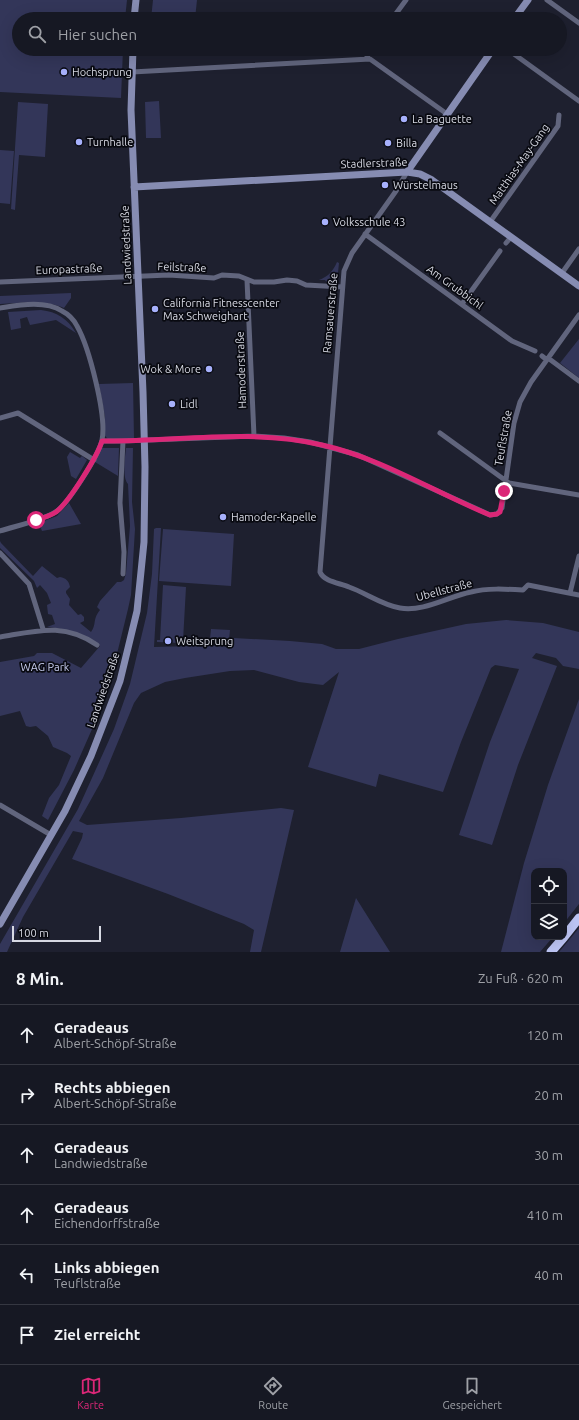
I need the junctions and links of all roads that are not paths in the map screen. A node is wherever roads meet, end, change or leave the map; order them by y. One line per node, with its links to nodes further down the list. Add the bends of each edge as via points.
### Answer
1 (136, 0): 5 (main road)
2 (406, 0): 6 (street)
3 (528, 0): 7 (main road)
4 (547, 0): 8 (street)
5 (135, 12)
6 (397, 12)
7 (519, 12)
8 (564, 12)
9 (567, 14): 10 (street)
10 (579, 23)
11 (133, 56): 15 (main road, Landwiedstraße)
12 (488, 56): 17 (main road, Ramsauerstraße)
13 (517, 56): 16 (street)
14 (367, 59): 15 (street); 17 (street, via 375,62)
15 (132, 72): 20 (main road, Landwiedstraße)
16 (579, 101)
17 (447, 114): 19 (main road, Ramsauerstraße)
18 (559, 115): 21 (street, Matthias-May-Gang, via 558,126)
19 (407, 172): 20 (main road, Stadlerstraße); 21 (main road, Stadlerstraße, via 426,177); 22 (street, Ramsauerstraße)
20 (134, 187): 28 (main road, Landwiedstraße)
21 (490, 222): 23 (main road, Stadlerstraße)
22 (365, 234): 32 (street, Ramsauerstraße, via 346,264); 33 (street, Am Grubbichl)
23 (511, 237): 24 (street); 27 (main road, Stadlerstraße)
24 (506, 243)
25 (579, 249): 27 (street)
26 (500, 251): 33 (street)
27 (562, 273): 31 (main road, Stadlerstraße)
28 (138, 276): 29 (street, Feilstraße, via 214,278 222,275 240,276); 30 (street, Europastraße); 44 (main road, Landwiedstraße)
29 (247, 280): 32 (street, Feilstraße, via 287,280 306,285); 42 (street, Hamoderstraße)
30 (0, 282)
31 (579, 286)
32 (342, 287): 46 (street, Ramsauerstraße)
33 (462, 304): 36 (street, Am Grubbichl, via 512,341)
34 (0, 308): 43 (street, via 50,306 64,311 74,321 95,380 103,425)
35 (579, 315): 38 (street, Teuflstraße)
36 (535, 351)
37 (542, 356): 38 (street)
38 (547, 359): 39 (street); 48 (street, Teuflstraße, via 527,388 517,410)
39 (579, 381)
40 (0, 418): 47 (street, via 18,413)
41 (440, 433): 48 (street)
42 (254, 436): 44 (street); 46 (street, via 291,439)
43 (102, 441): 45 (street); 47 (street)
44 (145, 441): 45 (street); 61 (main road, Landwiedstraße, via 144,552 130,647 118,688 80,782)
45 (123, 442): 53 (street, via 120,503)
46 (331, 447): 48 (street, Teuflstraße, via 370,460 454,500 493,515 502,508); 54 (street, Ramsauerstraße)
47 (94, 460): 50 (street, via 58,510 50,516)
48 (506, 481): 49 (street, Teuflstraße)
49 (579, 495)
50 (0, 531)
51 (0, 553): 57 (street, via 29,584)
52 (579, 556): 55 (street)
53 (124, 574)
54 (321, 576): 55 (street, Ubellstraße, via 398,608 409,609 472,592 522,590 528,584)
55 (570, 593): 56 (street)
56 (579, 595)
57 (43, 629): 58 (street); 59 (street, via 70,632)
58 (0, 637)
59 (97, 645)
60 (0, 805): 61 (street)
61 (51, 835): 63 (main road, Landwiedstraße)
62 (579, 918): 64 (highway)
63 (0, 924)
64 (567, 933)
65 (561, 940): 66 (highway)
66 (551, 952)

